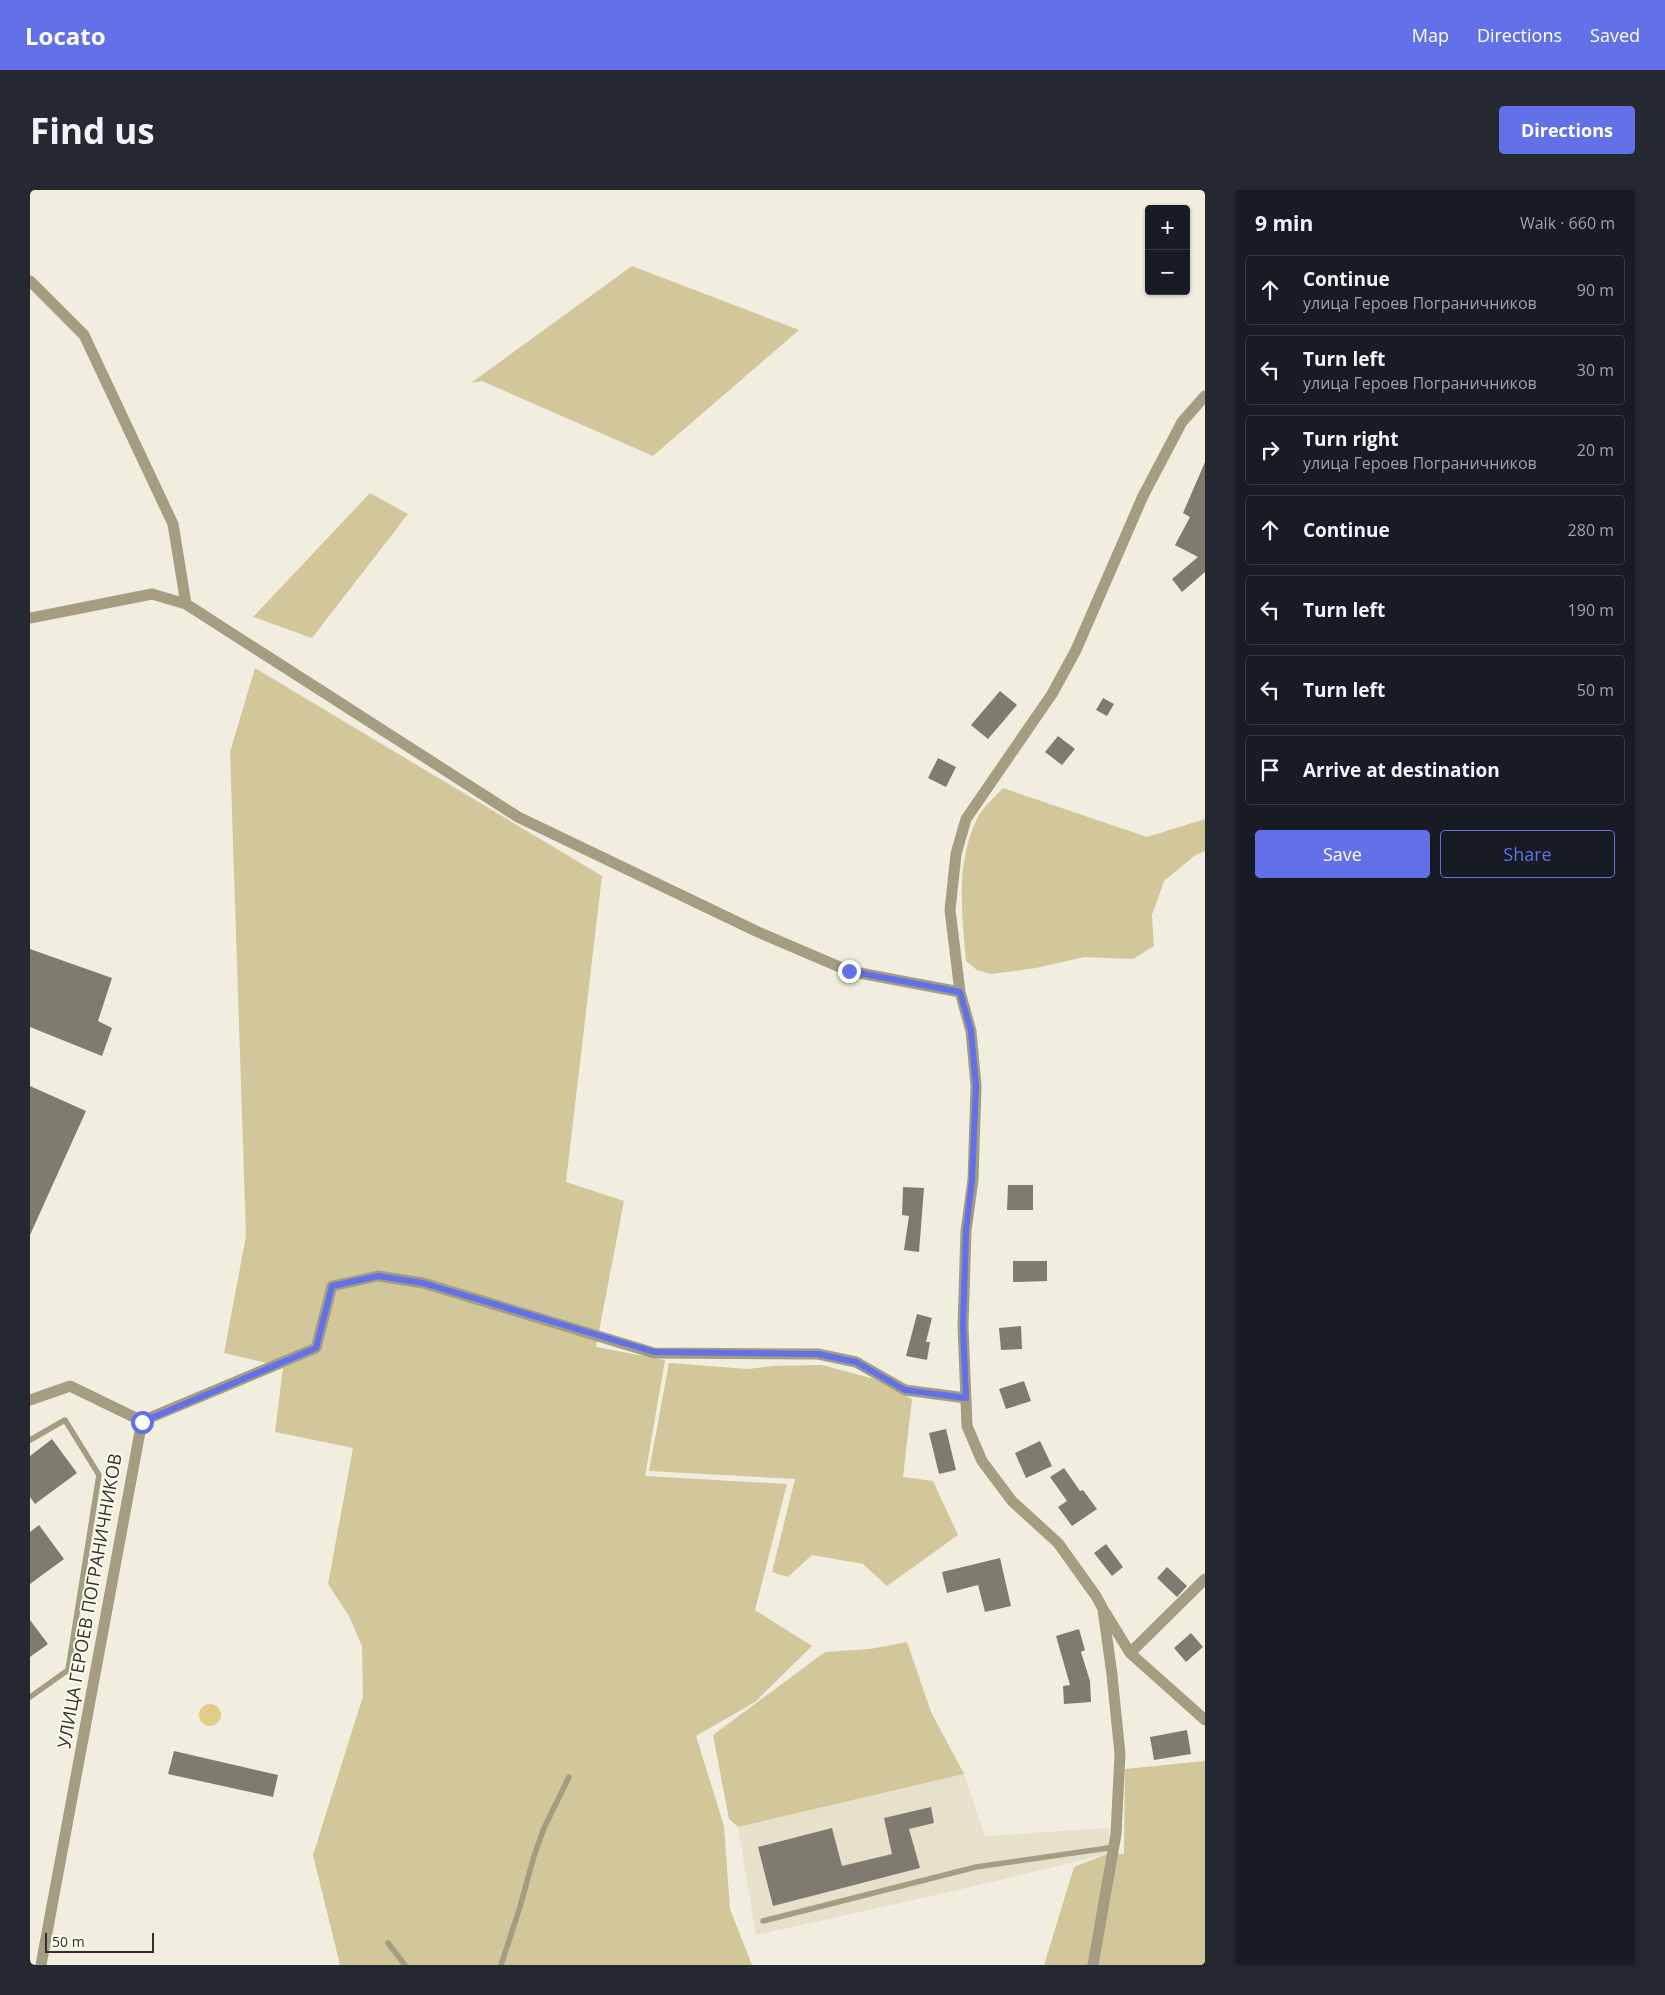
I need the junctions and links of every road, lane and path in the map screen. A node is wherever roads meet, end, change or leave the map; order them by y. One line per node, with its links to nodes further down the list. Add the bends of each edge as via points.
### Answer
1 (30, 281): 3 (street, via 84,335 173,524)
2 (1205, 396): 5 (street, via 1182,422 1143,496 1067,668 966,818 956,854 950,910)
3 (186, 604): 4 (street, via 152,594); 5 (street, via 518,817 758,932 849,971)
4 (30, 618)
5 (960, 992): 6 (street, via 971,1031 976,1086 966,1231 963,1326)
6 (966, 1398): 8 (street, via 905,1390 856,1362 818,1354 654,1352 423,1283 378,1276 332,1286 316,1348); 11 (street, via 967,1426 982,1461 1012,1501 1058,1543)
7 (30, 1400): 8 (street, via 70,1386)
8 (142, 1422): 19 (street, УЛИЦА ГЕРОЕВ ПОГРАНИЧНИКОВ)
9 (30, 1440): 13 (lane, via 65,1420 99,1475 68,1670)
10 (1205, 1579): 12 (street)
11 (1103, 1609): 12 (street); 16 (street, via 1120,1754)
12 (1130, 1653): 14 (street)
13 (30, 1697)
14 (1205, 1720)
15 (569, 1777): 21 (lane, via 540,1837)
16 (1115, 1847): 17 (lane, via 976,1867); 22 (street)
17 (763, 1921)
18 (388, 1942): 20 (lane)
19 (41, 1965)
20 (405, 1965)
21 (501, 1965)
22 (1093, 1965)

